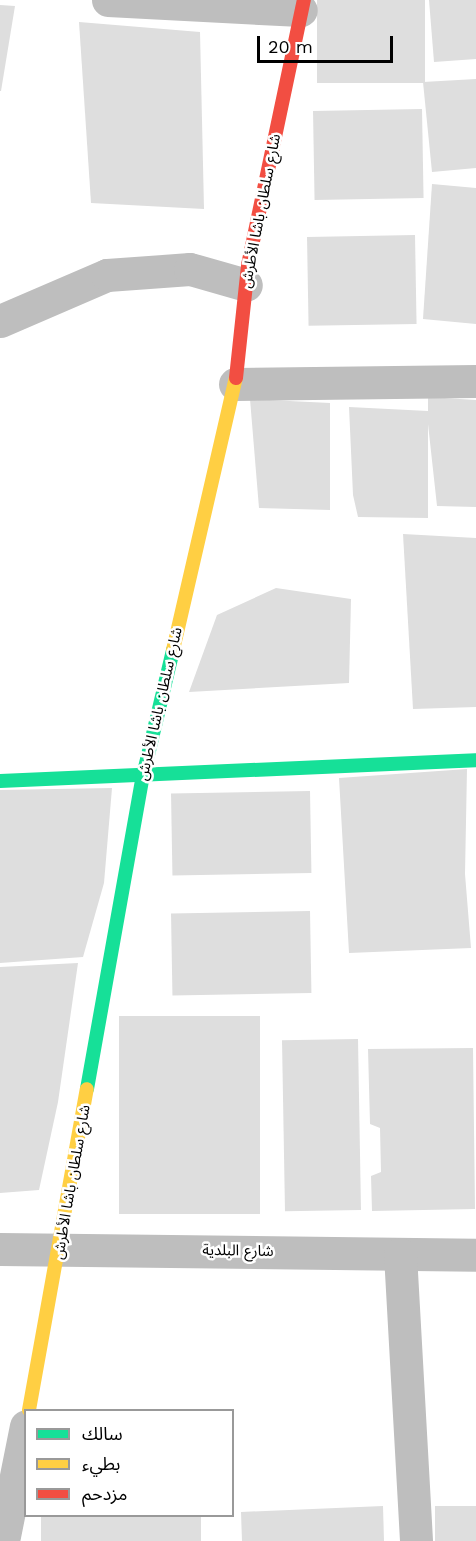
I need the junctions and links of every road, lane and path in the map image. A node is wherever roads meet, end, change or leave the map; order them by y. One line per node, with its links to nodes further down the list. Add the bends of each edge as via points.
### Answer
1 (108, 0): 2 (street)
2 (302, 5): 3 (street, شارع سلطان باشا الأطرش)
3 (246, 285): 4 (street, via 190,269 107,275); 6 (street, شارع سلطان باشا الأطرش)
4 (0, 321)
5 (476, 381): 6 (street)
6 (235, 384): 8 (street, شارع سلطان باشا الأطرش)
7 (476, 760): 8 (street)
8 (143, 776): 9 (street); 11 (street, شارع سلطان باشا الأطرش)
9 (0, 782)
10 (0, 1249): 11 (street, شارع البلدية)
11 (60, 1249): 12 (street, شارع البلدية); 14 (street, شارع سلطان باشا الأطرش)
12 (400, 1254): 13 (street, شارع البلدية); 17 (street)
13 (476, 1255)
14 (28, 1409)
15 (24, 1436): 16 (street)
16 (3, 1541)
17 (416, 1541)

